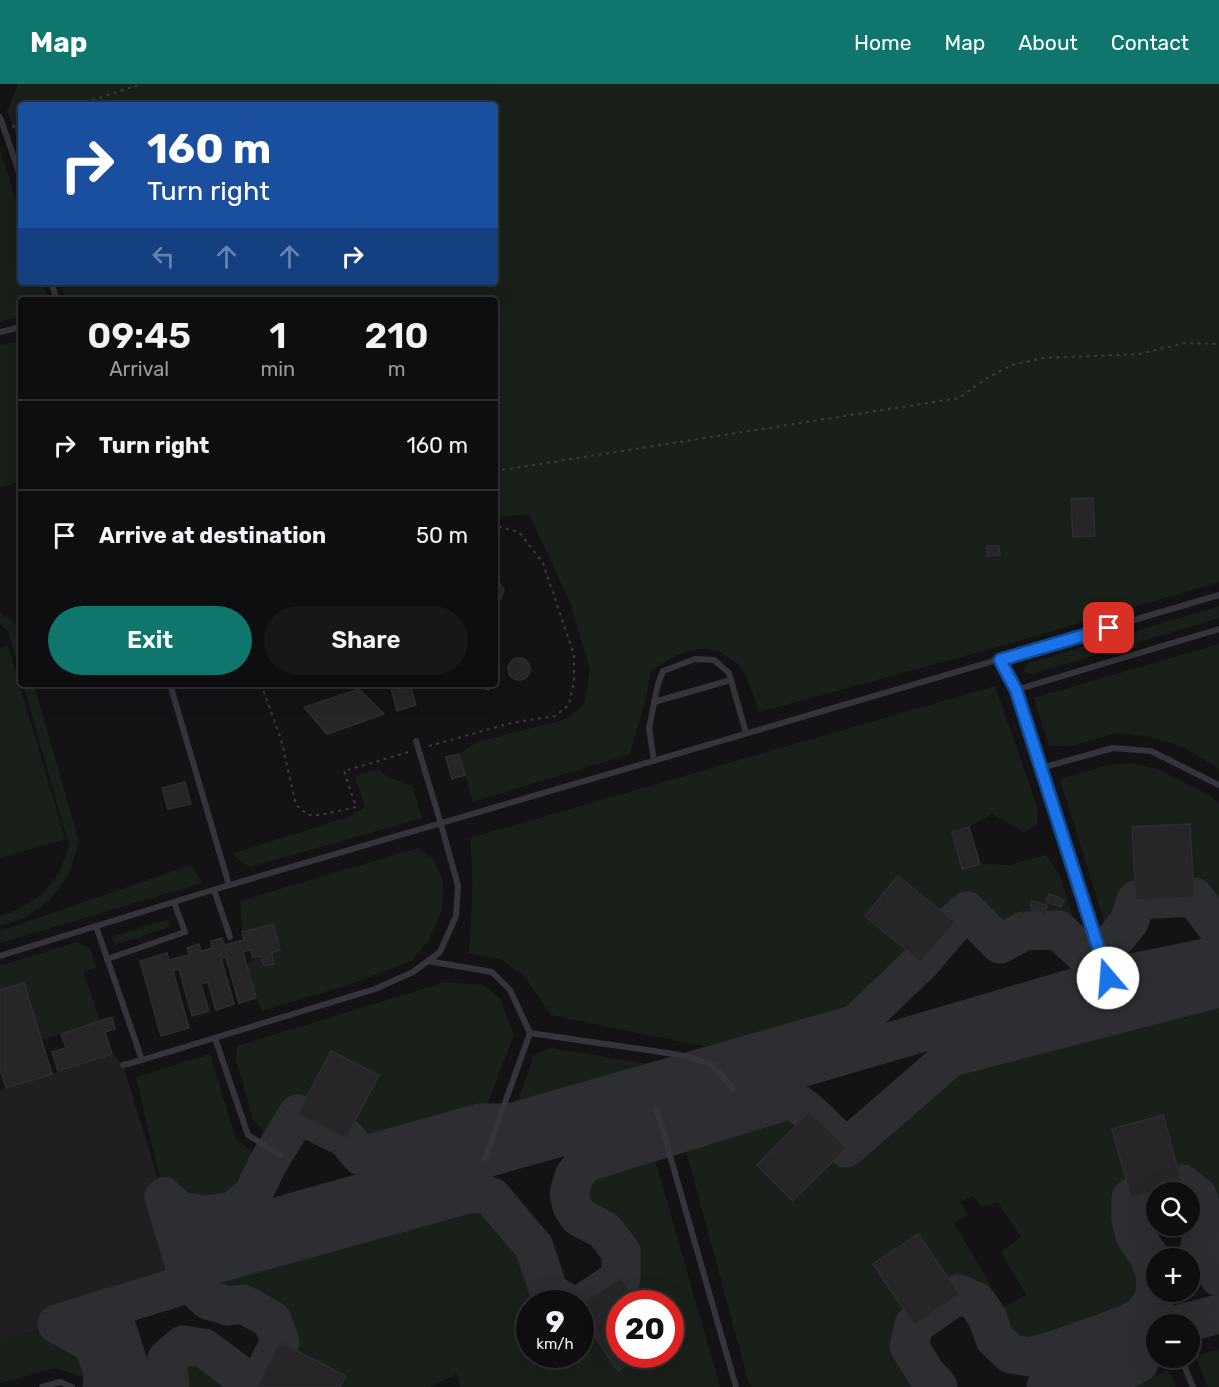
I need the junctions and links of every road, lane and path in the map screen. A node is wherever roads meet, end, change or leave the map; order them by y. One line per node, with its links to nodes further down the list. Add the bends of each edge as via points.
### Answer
1 (141, 84): 2 (path)
2 (87, 102)
3 (0, 117): 4 (lane)
4 (18, 169)
5 (18, 328): 6 (lane)
6 (0, 332)
7 (1219, 344): 8 (path, via 1185,343 1139,354 1043,358 1012,365 959,398)
8 (498, 471)
9 (498, 527): 20 (path, via 519,532 543,563 574,655 569,705 555,716 511,723)
10 (1219, 595): 12 (lane)
11 (1219, 629): 16 (lane)
12 (1000, 660): 16 (lane); 18 (lane)
13 (731, 680): 17 (lane); 17 (lane, via 729,673 714,660 695,659 663,671); 18 (lane)
14 (171, 687): 25 (lane)
15 (262, 687): 20 (path, via 281,739 296,805 308,815 356,807 344,771)
16 (1016, 690): 22 (lane)
17 (654, 702): 21 (lane, via 649,728)
18 (746, 733): 21 (lane)
19 (416, 741): 20 (lane)
20 (419, 749): 24 (lane)
21 (654, 761): 24 (lane)
22 (1041, 768): 23 (lane, via 1113,748 1151,751); 33 (lane)
23 (1219, 785)
24 (441, 824): 25 (lane); 32 (lane, via 458,886 456,916 441,952)
25 (229, 885): 26 (lane)
26 (214, 890): 27 (lane); 29 (lane)
27 (174, 902): 28 (lane); 31 (lane, via 185,932)
28 (96, 926): 30 (lane); 31 (lane)
29 (230, 938)
30 (0, 956)
31 (107, 959): 36 (lane)
32 (428, 961): 34 (lane, via 492,972 510,990); 35 (lane, via 375,989)
33 (1108, 978)
34 (530, 1033): 38 (lane, via 681,1055 711,1064); 41 (lane)
35 (215, 1038): 36 (lane); 40 (lane, via 248,1135)
36 (142, 1060): 37 (lane)
37 (123, 1065)
38 (733, 1088)
39 (657, 1110): 45 (lane)
40 (280, 1155)
41 (485, 1158)
42 (1185, 1368): 46 (lane)
43 (42, 1387): 44 (lane, via 60,1382)
44 (72, 1387)
45 (736, 1387)
46 (1193, 1387)

